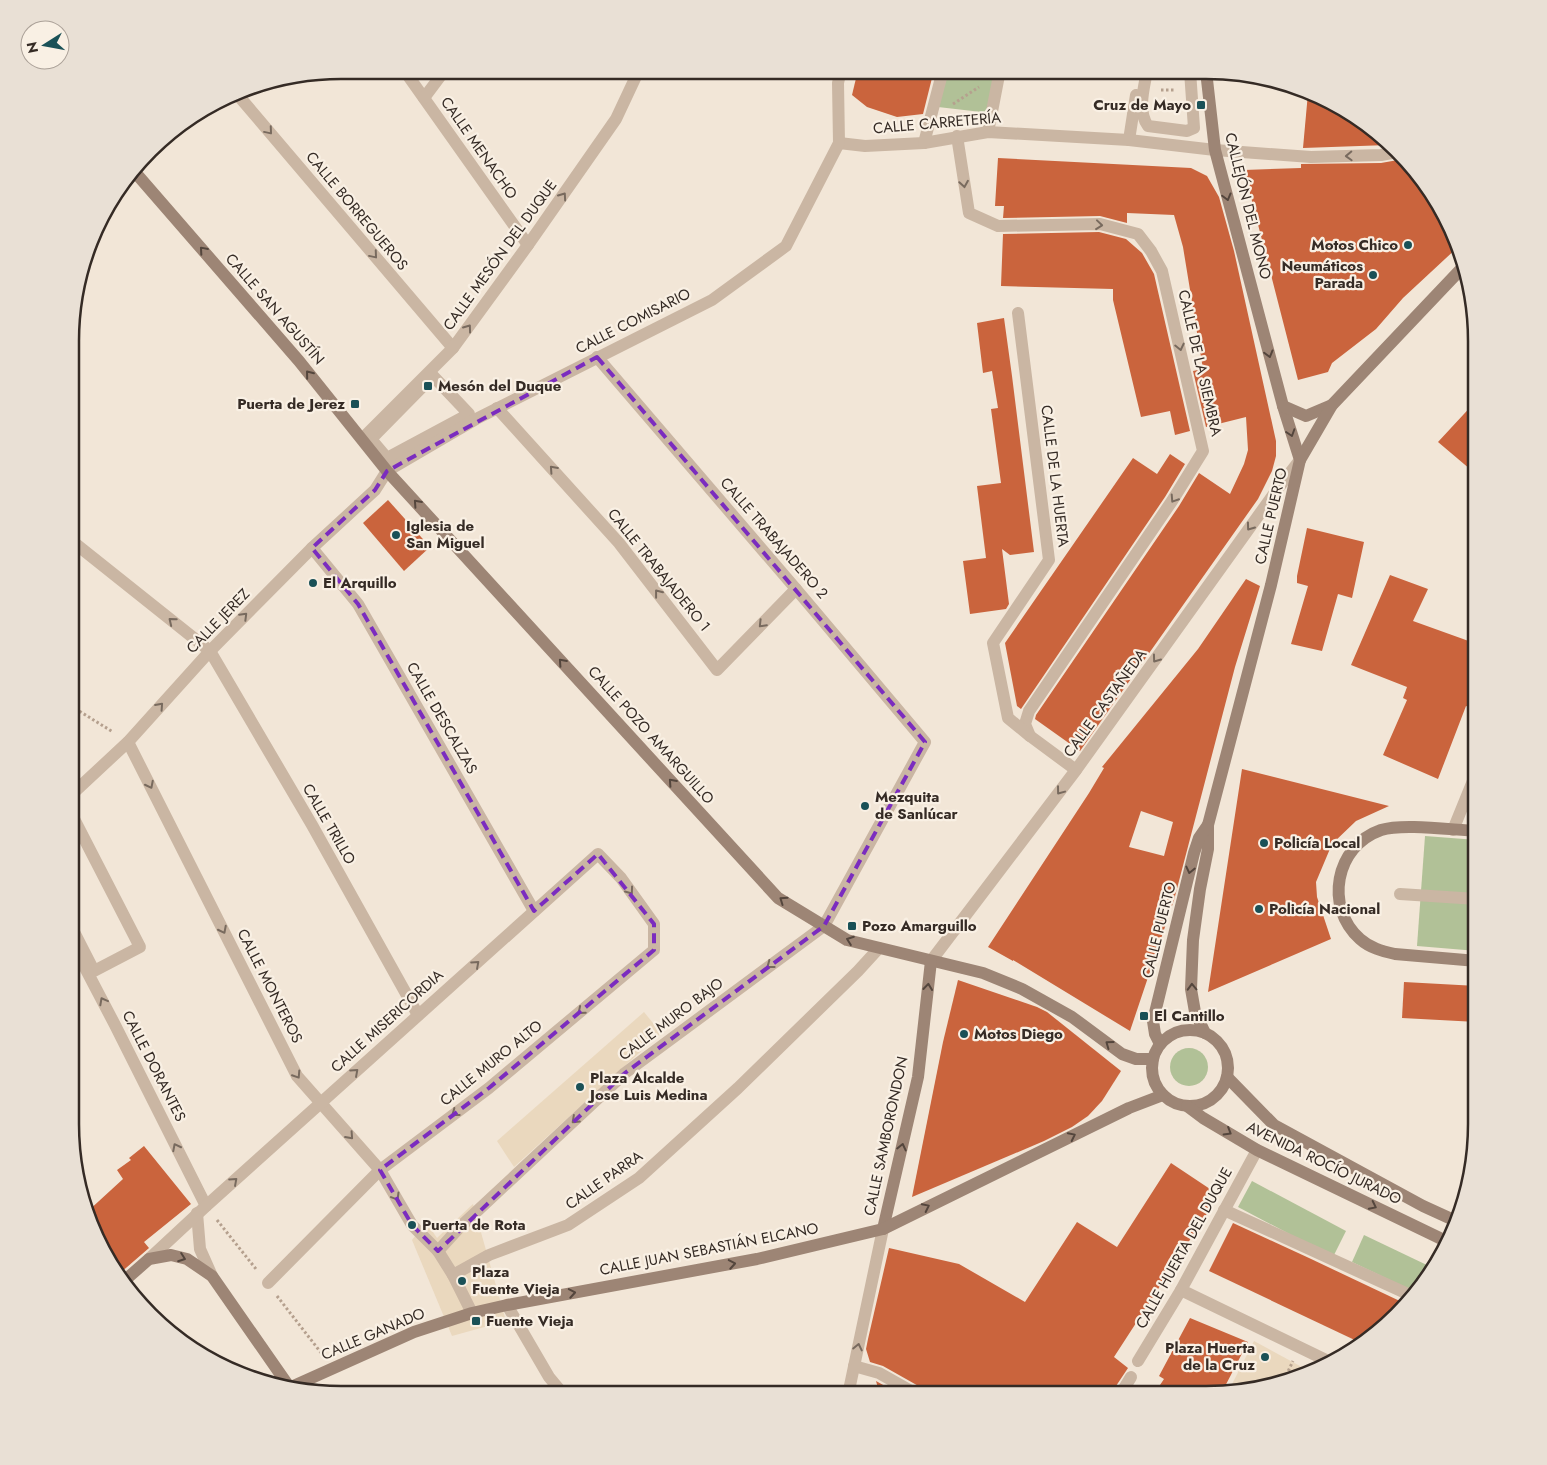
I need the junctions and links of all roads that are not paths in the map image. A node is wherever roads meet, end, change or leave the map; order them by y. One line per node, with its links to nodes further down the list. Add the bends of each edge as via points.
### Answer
1 (410, 79): 11 (street, CALLE MENACHO)
2 (438, 79): 11 (street)
3 (635, 79): 21 (street, CALLE MESÓN DEL DUQUE, one-way to 3, via 616,119)
4 (839, 79): 16 (street)
5 (941, 79): 17 (street)
6 (998, 79): 13 (street)
7 (1138, 79): 15 (street)
8 (1146, 79): 9 (street, via 1144,121 1148,126 1186,131 1194,128)
9 (1191, 79)
10 (1207, 79): 18 (street, CALLEJÓN DEL MONO)
11 (424, 98): 21 (street, CALLE MENACHO)
12 (241, 99): 24 (street, CALLE BORREGUEROS, one-way to 24)
13 (988, 132): 14 (street, CALLE CARRETERÍA); 15 (street, CALLE CARRETERÍA)
14 (957, 136): 17 (street, CALLE CARRETERÍA); 36 (street, CALLE DE LA SIEMBRA, one-way to 36, via 969,213 998,226 1100,224 1138,234 1162,271 1203,452 1029,711 1025,724)
15 (1129, 140): 18 (street, CALLE CARRETERÍA)
16 (839, 143): 17 (street, CALLE CARRETERÍA, via 865,146); 25 (street, CALLE COMISARIO, via 786,246 712,300)
17 (924, 143)
18 (1215, 150): 19 (street, CALLE CARRETERÍA, one-way to 18, via 1311,157); 27 (street, CALLEJÓN DEL MONO, one-way to 27)
19 (1390, 153)
20 (138, 175): 29 (street, CALLE SAN AGUSTÍN, one-way to 20, via 299,361)
21 (528, 245): 24 (street, CALLE MESÓN DEL DUQUE, one-way to 21)
22 (1459, 272): 26 (street, CALLE PUERTO)
23 (1018, 313): 36 (street, CALLE DE LA HUERTA, via 1049,560 993,643 1008,718)
24 (453, 348): 29 (street, CALLE MESÓN DEL DUQUE)
25 (597, 357): 28 (street, CALLE COMISARIO); 34 (street, CALLE TRABAJADERO 2)
26 (1332, 405): 27 (street, via 1306,416); 30 (street, CALLE PUERTO)
27 (1283, 406): 30 (street, CALLEJÓN DEL MONO, one-way to 30)
28 (497, 408): 31 (street, CALLE COMISARIO); 34 (street, CALLE TRABAJADERO 1, one-way to 28, via 717,670 619,542)
29 (362, 439): 31 (street, CALLE SAN AGUSTÍN)
30 (1300, 460): 38 (street, CALLE CASTAÑEDA, one-way to 38); 41 (street, CALLE PUERTO)
31 (387, 464): 31 (street, via 371,439 433,376 469,414); 33 (street, CALLE JEREZ, via 375,490); 49 (street, CALLE POZO AMARGUILLO, one-way to 31, via 778,898)
32 (79, 547): 35 (street, one-way to 32)
33 (312, 548): 35 (street, CALLE JEREZ, one-way to 33); 48 (street, CALLE DESCALZAS, via 358,604)
34 (796, 588): 49 (street, CALLE TRABAJADERO 2, via 926,742)
35 (210, 651): 37 (street, CALLE JEREZ, one-way to 35); 55 (street, CALLE TRILLO)
36 (1030, 736): 38 (street)
37 (128, 742): 39 (street, CALLE JEREZ); 61 (street, CALLE MONTEROS, one-way to 61, via 297,1076)
38 (1076, 770): 54 (street, CALLE CASTAÑEDA, one-way to 54)
39 (79, 788)
40 (1468, 793): 43 (street)
41 (1208, 825): 56 (street, CALLE PUERTO, one-way to 41, via 1195,1012 1191,989 1193,940 1208,850); 57 (street, CALLE PUERTO, one-way to 57, via 1194,852 1153,1021)
42 (79, 829): 50 (street, via 140,947 94,971)
43 (1453, 830): 44 (street); 53 (street, via 1394,827 1370,835 1345,861 1340,873 1338,897 1349,926 1371,947 1395,954)
44 (1468, 831)
45 (598, 854): 48 (street, CALLE MISERICORDIA); 64 (street, CALLE MURO ALTO, one-way to 64, via 621,878 654,924 654,950 489,1088)
46 (1400, 894): 47 (street)
47 (1468, 898)
48 (534, 911): 55 (street, CALLE MISERICORDIA, one-way to 48)
49 (824, 926): 51 (street, CALLE POZO AMARGUILLO, one-way to 49, via 847,940); 70 (street, CALLE MURO BAJO, one-way to 70, via 625,1073)
50 (79, 942)
51 (879, 948): 54 (street, CALLE POZO AMARGUILLO); 72 (street, CALLE PARRA, via 738,1088 639,1178 568,1225 489,1255)
52 (79, 957): 65 (street, CALLE DORANTES, one-way to 52, via 115,1025)
53 (1468, 960)
54 (931, 961): 58 (street, CALLE POZO AMARGUILLO, one-way to 54, via 1136,1060 1122,1054 1072,1017 1022,989 983,973); 68 (street, CALLE SAMBORONDON, one-way to 54, via 918,1077)
55 (418, 1016): 61 (street, CALLE MISERICORDIA, one-way to 55)
56 (1205, 1033): 57 (street, via 1181,1031); 59 (street, via 1221,1046 1226,1056)
57 (1160, 1044): 58 (street)
58 (1153, 1059): 60 (street, via 1152,1072)
59 (1227, 1077): 62 (street, via 1220,1091 1208,1102); 67 (street, AVENIDA ROCÍO JURADO, via 1274,1124)
60 (1163, 1095): 62 (street); 68 (street, CALLE JUAN SEBASTIÁN ELCANO, one-way to 60, via 1129,1108)
61 (320, 1103): 64 (street, CALLE MONTEROS, one-way to 64); 65 (street, CALLE MISERICORDIA, one-way to 61)
62 (1187, 1106): 63 (street, AVENIDA ROCÍO JURADO, one-way to 63)
63 (1257, 1150): 66 (street, CALLE HUERTA DEL DUQUE); 69 (street, AVENIDA ROCÍO JURADO, one-way to 69)
64 (380, 1170): 70 (street, CALLE MONTEROS, one-way to 70, via 412,1225); 75 (street, CALLE MURO ALTO)
65 (202, 1210): 71 (street, CALLE MISERICORDIA); 73 (street, via 200,1248)
66 (1224, 1210): 76 (street, CALLE HUERTA DEL DUQUE); 77 (street)
67 (1450, 1219)
68 (882, 1229): 78 (street, CALLE JUAN SEBASTIÁN ELCANO, one-way to 68, via 758,1259); 82 (street, one-way to 68)
69 (1442, 1238)
70 (438, 1251): 72 (street)
71 (149, 1259): 73 (street, one-way to 73, via 171,1255 187,1259); 74 (street)
72 (453, 1275): 79 (street)
73 (212, 1276): 84 (street)
74 (128, 1277)
75 (268, 1283)
76 (1181, 1290): 80 (street); 81 (street, CALLE HUERTA DEL DUQUE)
77 (1406, 1293)
78 (507, 1305): 79 (street, CALLE JUAN SEBASTIÁN ELCANO); 86 (street)
79 (472, 1313): 85 (street, CALLE GANADO, via 414,1332)
80 (1323, 1359)
81 (1138, 1361)
82 (854, 1366): 87 (street); 88 (street, via 880,1373)
83 (1131, 1377): 89 (street)
84 (284, 1380)
85 (301, 1383)
86 (556, 1386)
87 (850, 1386)
88 (902, 1386)
89 (1125, 1386)

